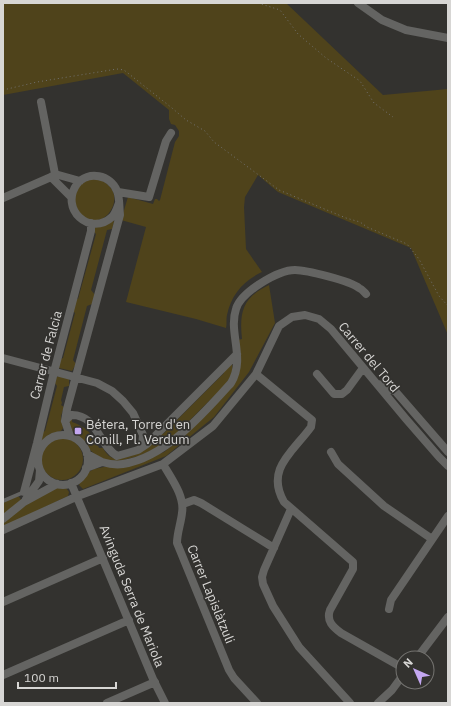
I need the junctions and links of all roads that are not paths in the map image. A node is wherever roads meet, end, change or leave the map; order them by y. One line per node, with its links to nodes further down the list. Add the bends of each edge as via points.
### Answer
1 (358, 3): 2 (street, via 382,20 406,30)
2 (448, 38)
3 (41, 102): 5 (street)
4 (172, 133): 7 (street, via 166,141 149,197)
5 (53, 175): 6 (street); 8 (street); 9 (street)
6 (80, 181): 7 (street, via 101,176 110,181); 8 (street)
7 (118, 192): 10 (street)
8 (71, 197): 11 (street, via 76,215)
9 (3, 198)
10 (119, 203): 11 (street, via 112,217 106,221); 19 (street, via 120,215)
11 (91, 223): 16 (street, Carrer de Falcia, via 92,231)
12 (366, 294): 13 (street, via 359,287 339,279 306,271 284,272 245,294 236,308)
13 (237, 354): 23 (street); 27 (street, via 237,374 231,383 182,434 167,445 133,462 121,465)
14 (3, 358): 16 (street)
15 (364, 368): 17 (street, Carrer del Tord, via 331,328 319,319 305,315 292,317 279,326); 18 (street, via 342,394 334,394); 20 (street, Carrer del Tord)
16 (54, 372): 19 (street); 35 (street, Carrer de Falcia)
17 (256, 374): 28 (street, Carrer del Tord, via 213,426); 40 (street, via 312,420 311,427 279,468 276,480 279,493)
18 (317, 374)
19 (76, 377): 21 (street); 23 (street, via 97,383 123,401 140,427 143,435)
20 (377, 384): 25 (street, via 396,392); 29 (street, Carrer del Tord)
21 (65, 421): 22 (street); 23 (street, via 71,415 84,418 92,424 110,452 117,456)
22 (70, 436): 26 (street, via 81,442); 31 (street, via 54,436 47,440 39,454)
23 (142, 447)
24 (330, 452): 44 (street, via 338,464 384,506)
25 (448, 452)
26 (87, 454): 27 (street); 30 (street)
27 (102, 462): 30 (street)
28 (163, 464): 36 (street, Carrer del Tord); 39 (street)
29 (448, 466)
30 (86, 468): 32 (street)
31 (40, 470): 33 (street, via 50,481); 34 (street, via 39,481)
32 (72, 483): 33 (street); 36 (street, Avinguda Serra de Mariola)
33 (57, 484): 38 (street)
34 (34, 488): 35 (lane); 38 (street)
35 (24, 492): 37 (lane)
36 (78, 496): 43 (street, Carrer del Tord); 46 (street, Avinguda Serra de Mariola)
37 (3, 501)
38 (24, 502): 42 (street)
39 (183, 504): 45 (street, via 194,500 201,503); 58 (street, Carrer Lapislàtzuli, via 177,544 229,670)
40 (291, 509): 45 (street); 52 (street, via 353,562 353,569 328,615 333,627)
41 (448, 516): 44 (street)
42 (3, 519)
43 (3, 530)
44 (432, 539): 48 (street, via 391,600)
45 (274, 548): 59 (street, via 262,577 273,606 299,647)
46 (103, 558): 47 (street); 50 (street, Avinguda Serra de Mariola)
47 (3, 602)
48 (389, 609)
49 (448, 617): 51 (street)
50 (129, 620): 53 (street); 54 (street, Avinguda Serra de Mariola)
51 (423, 650)
52 (395, 664)
53 (3, 676)
54 (155, 682): 56 (street); 57 (street, Avinguda Serra de Mariola)
55 (395, 686): 60 (street)
56 (107, 703)
57 (165, 703)
58 (257, 703)
59 (350, 703)
60 (378, 703)

